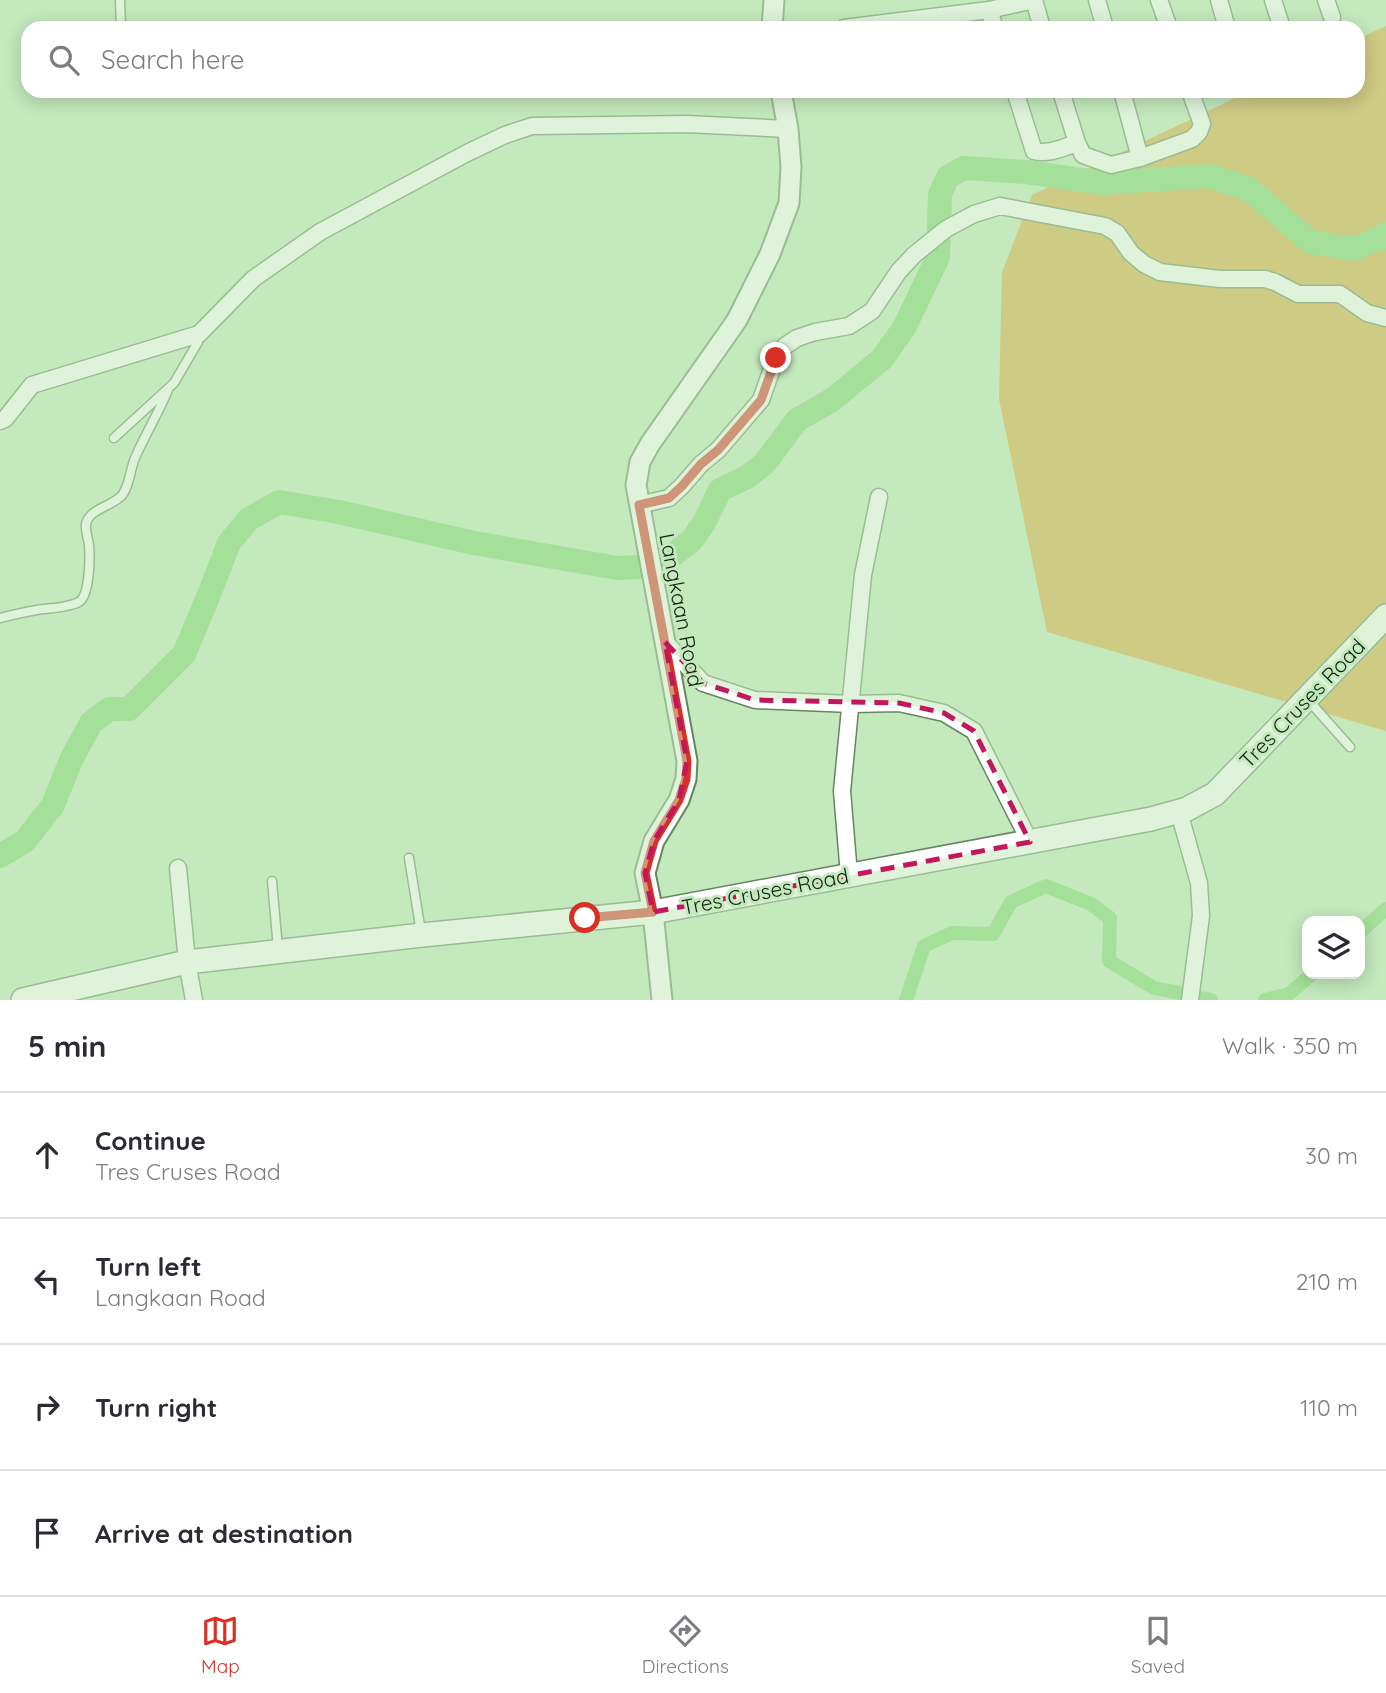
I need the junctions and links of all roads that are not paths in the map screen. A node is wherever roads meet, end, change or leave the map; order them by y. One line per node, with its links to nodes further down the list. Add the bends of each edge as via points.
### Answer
1 (120, 0): 11 (lane)
2 (774, 0): 12 (street)
3 (1034, 0): 9 (street); 15 (street)
4 (1097, 0): 16 (street)
5 (1159, 0): 17 (street)
6 (1219, 0): 18 (street)
7 (1273, 0): 19 (street)
8 (1326, 0): 10 (street)
9 (989, 10): 13 (street); 14 (street)
10 (1332, 17)
11 (121, 21)
12 (772, 21)
13 (900, 21)
14 (993, 21)
15 (1040, 21)
16 (1103, 21)
17 (1166, 21)
18 (1225, 21)
19 (1280, 21)
20 (782, 98): 25 (street, Langkaan Road)
21 (1017, 98): 26 (street, via 1034,151)
22 (1063, 98): 26 (street)
23 (1124, 98): 27 (street)
24 (1193, 98): 27 (street, via 1202,124 1199,132 1192,139)
25 (788, 129): 29 (street, via 687,124 532,126 505,135 320,232 253,279); 34 (street, Langkaan Road, via 789,203 770,254 737,320 640,463)
26 (1077, 143): 27 (street, via 1083,155 1094,160 1111,164)
27 (1140, 158)
28 (1386, 318): 34 (street, via 1367,313 1340,295 1298,294 1265,279 1160,272 1144,264 1105,226 1000,206 946,229 899,271 872,311 849,326 815,332 785,346 761,400 718,450 669,498)
29 (199, 334): 30 (lane); 31 (street, via 32,385)
30 (168, 390): 32 (lane); 36 (lane, via 136,454 122,496 88,519 86,594 80,601 56,608)
31 (0, 421)
32 (114, 438)
33 (879, 497): 39 (street, via 863,575)
34 (639, 505): 37 (street, Langkaan Road)
35 (1386, 616): 38 (main road, Tres Cruses Road)
36 (0, 618)
37 (665, 642): 39 (street, via 703,683 755,700); 47 (street, Langkaan Road, via 687,761 679,800 654,841 645,873)
38 (1307, 698): 40 (lane); 41 (main road, Tres Cruses Road, via 1215,794)
39 (851, 704): 42 (street, via 899,703 933,710 974,731); 45 (street, via 842,791)
40 (1350, 747)
41 (1179, 811): 42 (main road, Tres Cruses Road); 54 (street, via 1199,883 1201,916)
42 (1030, 842): 45 (main road, Tres Cruses Road)
43 (409, 858): 48 (lane)
44 (178, 868): 50 (street)
45 (849, 875): 47 (main road, Tres Cruses Road)
46 (272, 881): 49 (lane)
47 (653, 912): 48 (main road, Tres Cruses Road); 53 (street, Langkaan Road)
48 (422, 935): 49 (main road, Tres Cruses Road)
49 (278, 952): 50 (main road, Tres Cruses Road)
50 (187, 962): 51 (main road, Tres Cruses Road); 52 (street)
51 (23, 1000)
52 (194, 1000)
53 (662, 1000)
54 (1190, 1000)

